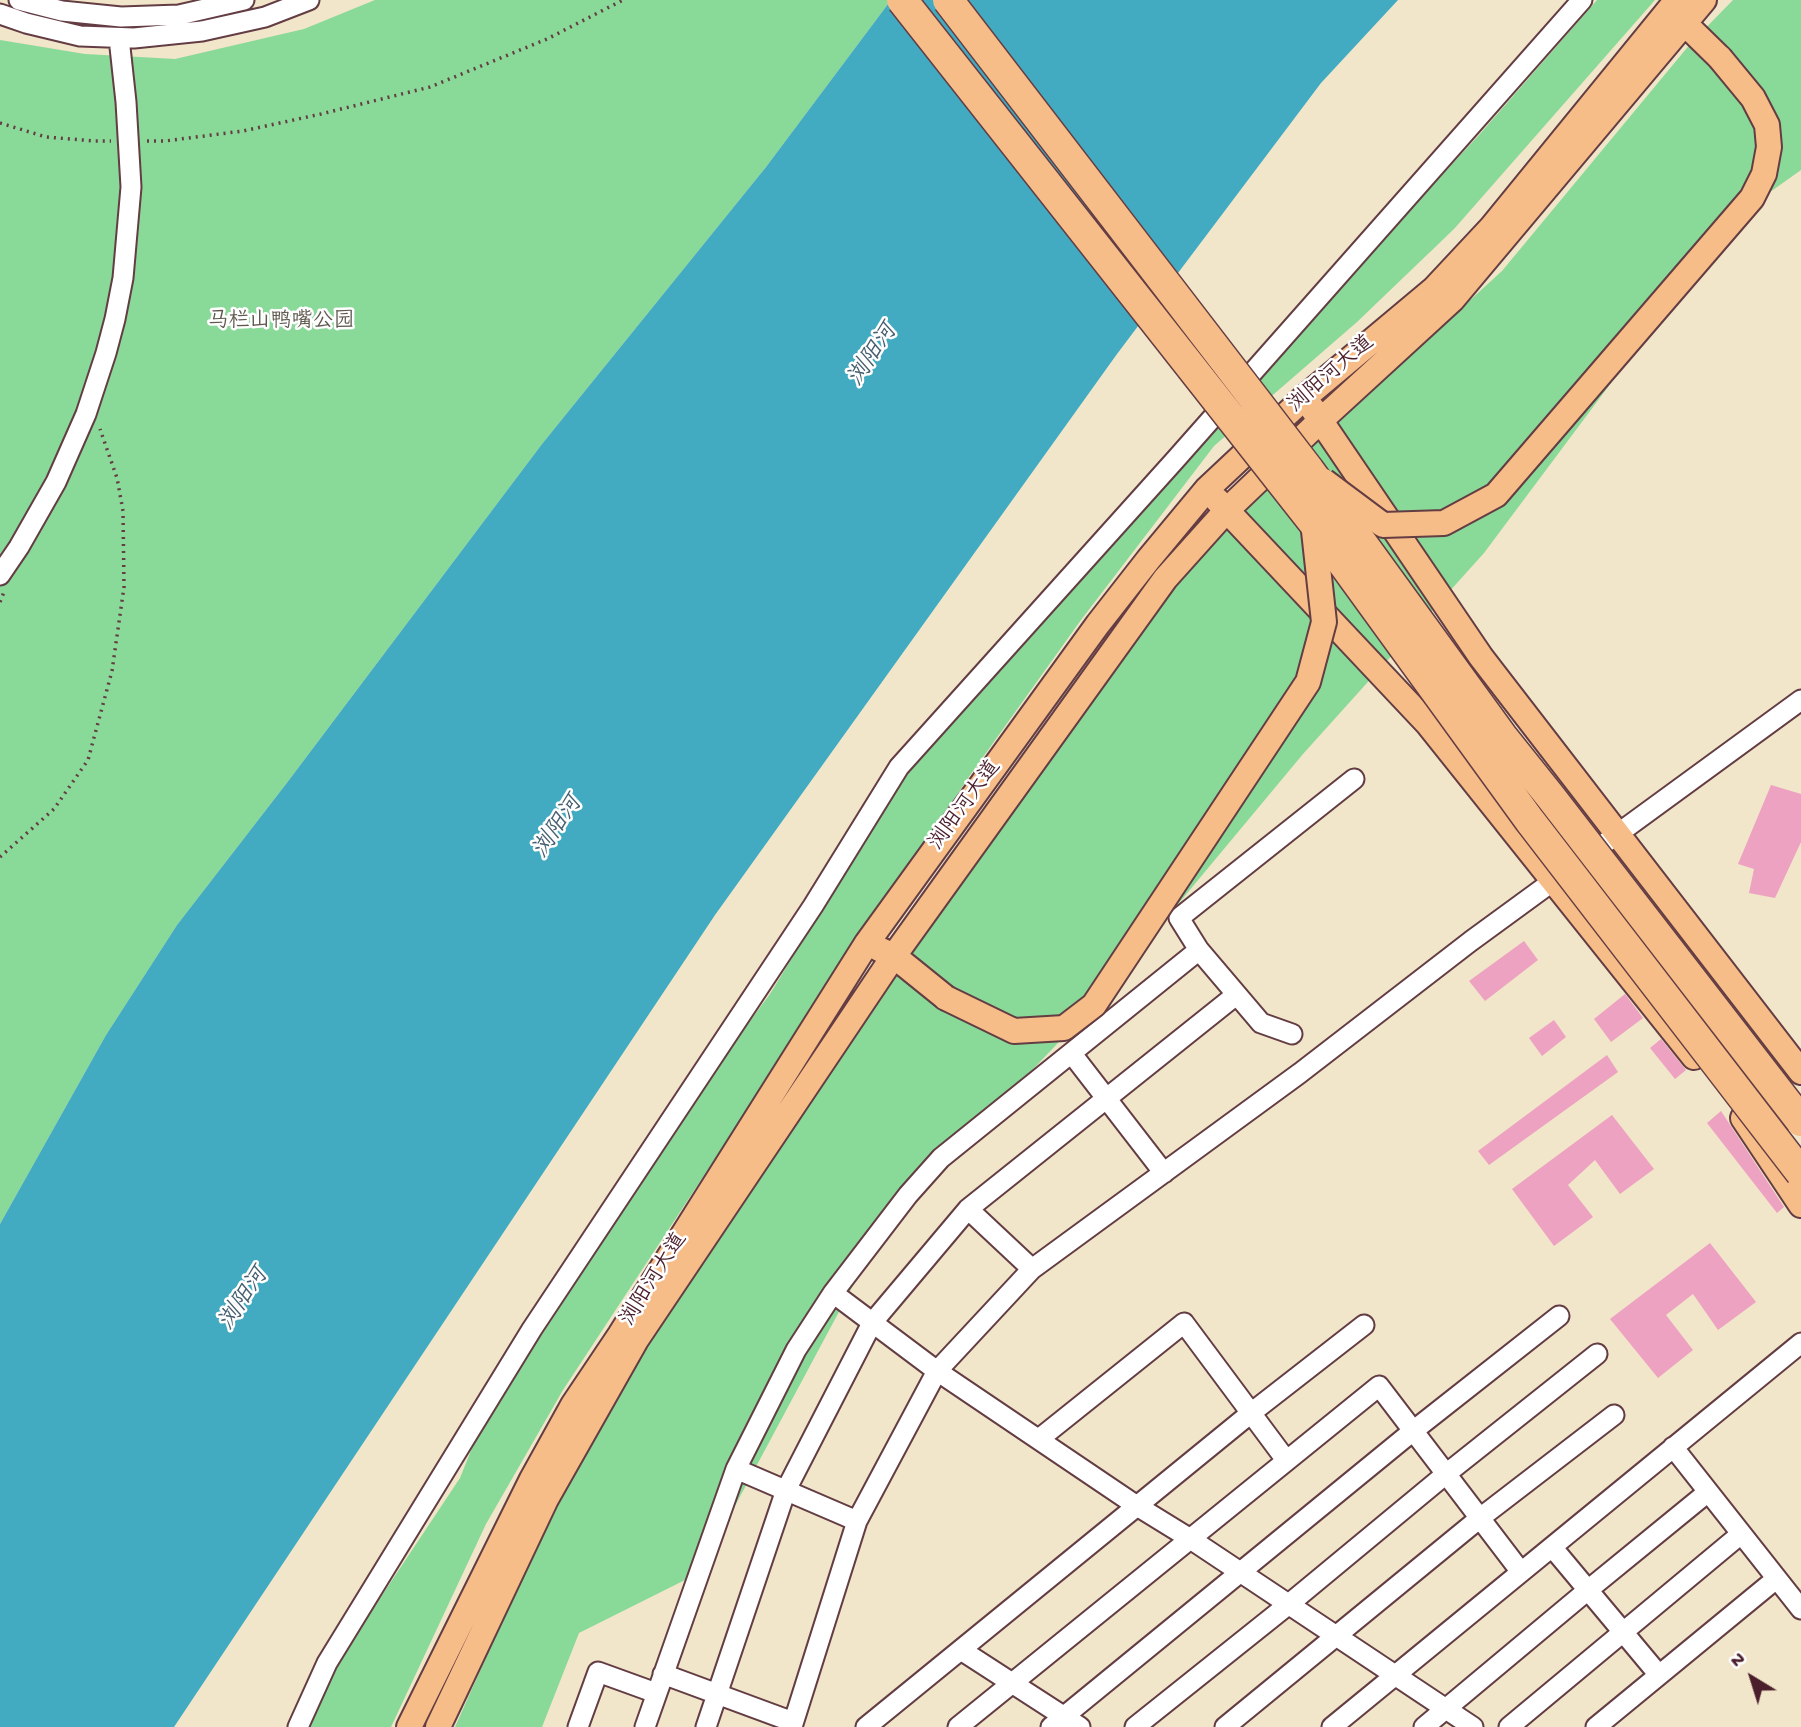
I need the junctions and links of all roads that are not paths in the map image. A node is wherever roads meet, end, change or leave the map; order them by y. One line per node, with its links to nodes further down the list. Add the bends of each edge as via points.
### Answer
1 (19, 0): 2 (street, via 62,11 121,17 179,15)
2 (244, 0)
3 (309, 0): 10 (street, via 265,17 201,31)
4 (902, 0): 16 (highway, bridge)
5 (948, 0): 13 (highway, bridge)
6 (1583, 0): 77 (street, via 899,767 813,906 532,1328 327,1663)
7 (1704, 0): 8 (main road, 浏阳河大道)
8 (1677, 11): 11 (main road, 浏阳河大道, via 1434,289); 12 (main road, 浏阳河大道, via 1452,300); 13 (main road, bridge, via 1754,98 1767,125 1764,174 1752,198 1496,495 1444,523 1383,525)
9 (0, 14): 10 (street, via 80,36)
10 (119, 37): 17 (street, via 131,187 123,278 112,330 90,401 56,482)
11 (1305, 397): 12 (main road); 14 (main road, 浏阳河大道)
12 (1320, 421): 15 (main road, 浏阳河大道); 20 (main road, via 1481,657)
13 (1309, 470): 30 (highway, bridge, via 1502,736)
14 (1208, 489): 15 (main road); 22 (main road, 浏阳河大道, via 1098,624)
15 (1226, 511): 21 (main road, via 1428,724); 24 (main road, 浏阳河大道, via 1165,579)
16 (1313, 522): 24 (main road, bridge, via 1324,622 1308,682 1094,1005 1064,1028 1014,1031 946,998); 32 (highway, bridge, via 1530,821)
17 (0, 575)
18 (1801, 700): 20 (street)
19 (1354, 779): 23 (street, via 1179,918)
20 (1616, 835): 21 (street); 28 (main road)
21 (1554, 882): 31 (street); 33 (main road, via 1744,1120)
22 (867, 943): 24 (main road); 78 (main road, 浏阳河大道, via 573,1405)
23 (1199, 950): 25 (street); 27 (street)
24 (894, 956): 79 (main road, 浏阳河大道, via 636,1340 546,1499)
25 (1236, 995): 26 (street, via 1261,1023); 29 (street)
26 (1292, 1034)
27 (1072, 1054): 29 (street); 36 (street, via 942,1158)
28 (1801, 1072)
29 (1106, 1100): 31 (street); 34 (street)
30 (1801, 1121)
31 (1164, 1173): 35 (street)
32 (1801, 1173)
33 (1801, 1205)
34 (968, 1209): 35 (street); 38 (street)
35 (1031, 1269): 42 (street)
36 (834, 1293): 38 (street); 49 (street, via 796,1350)
37 (1559, 1316): 45 (street)
38 (872, 1323): 42 (street); 51 (street)
39 (1364, 1325): 43 (street)
40 (1801, 1343): 47 (street)
41 (1597, 1354): 50 (street)
42 (937, 1371): 46 (street); 55 (street)
43 (1251, 1413): 46 (street, via 1184,1323); 48 (street); 53 (street)
44 (1614, 1415): 54 (street)
45 (1413, 1431): 48 (street, via 1379,1386); 50 (street); 59 (street)
46 (1039, 1439): 53 (street)
47 (1673, 1447): 52 (street); 58 (street)
48 (1286, 1460): 57 (street)
49 (736, 1469): 51 (street); 68 (street)
50 (1446, 1474): 54 (street); 63 (street)
51 (786, 1490): 55 (street); 73 (street)
52 (1708, 1492): 56 (street); 62 (street)
53 (1137, 1506): 57 (street); 67 (street)
54 (1480, 1518): 60 (street); 66 (street)
55 (857, 1521): 76 (street)
56 (1741, 1534): 61 (street); 65 (street)
57 (1189, 1538): 59 (street); 71 (street)
58 (1552, 1547): 60 (street); 62 (street)
59 (1240, 1572): 63 (street); 75 (street)
60 (1521, 1572): 70 (street)
61 (1776, 1579): 64 (street); 69 (street)
62 (1588, 1590): 65 (street); 74 (street)
63 (1289, 1604): 66 (street); 85 (street)
64 (1801, 1609)
65 (1623, 1631): 69 (street); 90 (street)
66 (1336, 1636): 70 (street); 86 (street)
67 (961, 1650): 71 (street); 83 (street)
68 (663, 1674): 72 (street); 73 (street)
69 (1659, 1675): 91 (street)
70 (1394, 1676): 74 (street); 87 (street)
71 (1013, 1684): 75 (street); 84 (street)
72 (656, 1693): 80 (street, via 598,1672); 81 (street)
73 (718, 1694): 76 (street); 82 (street)
74 (1445, 1709): 88 (street); 89 (street)
75 (1065, 1723)
76 (793, 1725)
77 (298, 1727)
78 (409, 1727)
79 (438, 1727)
80 (578, 1727)
81 (645, 1727)
82 (706, 1727)
83 (866, 1727)
84 (958, 1727)
85 (1135, 1727)
86 (1225, 1727)
87 (1332, 1727)
88 (1423, 1727)
89 (1473, 1727)
90 (1509, 1727)
91 (1596, 1727)

